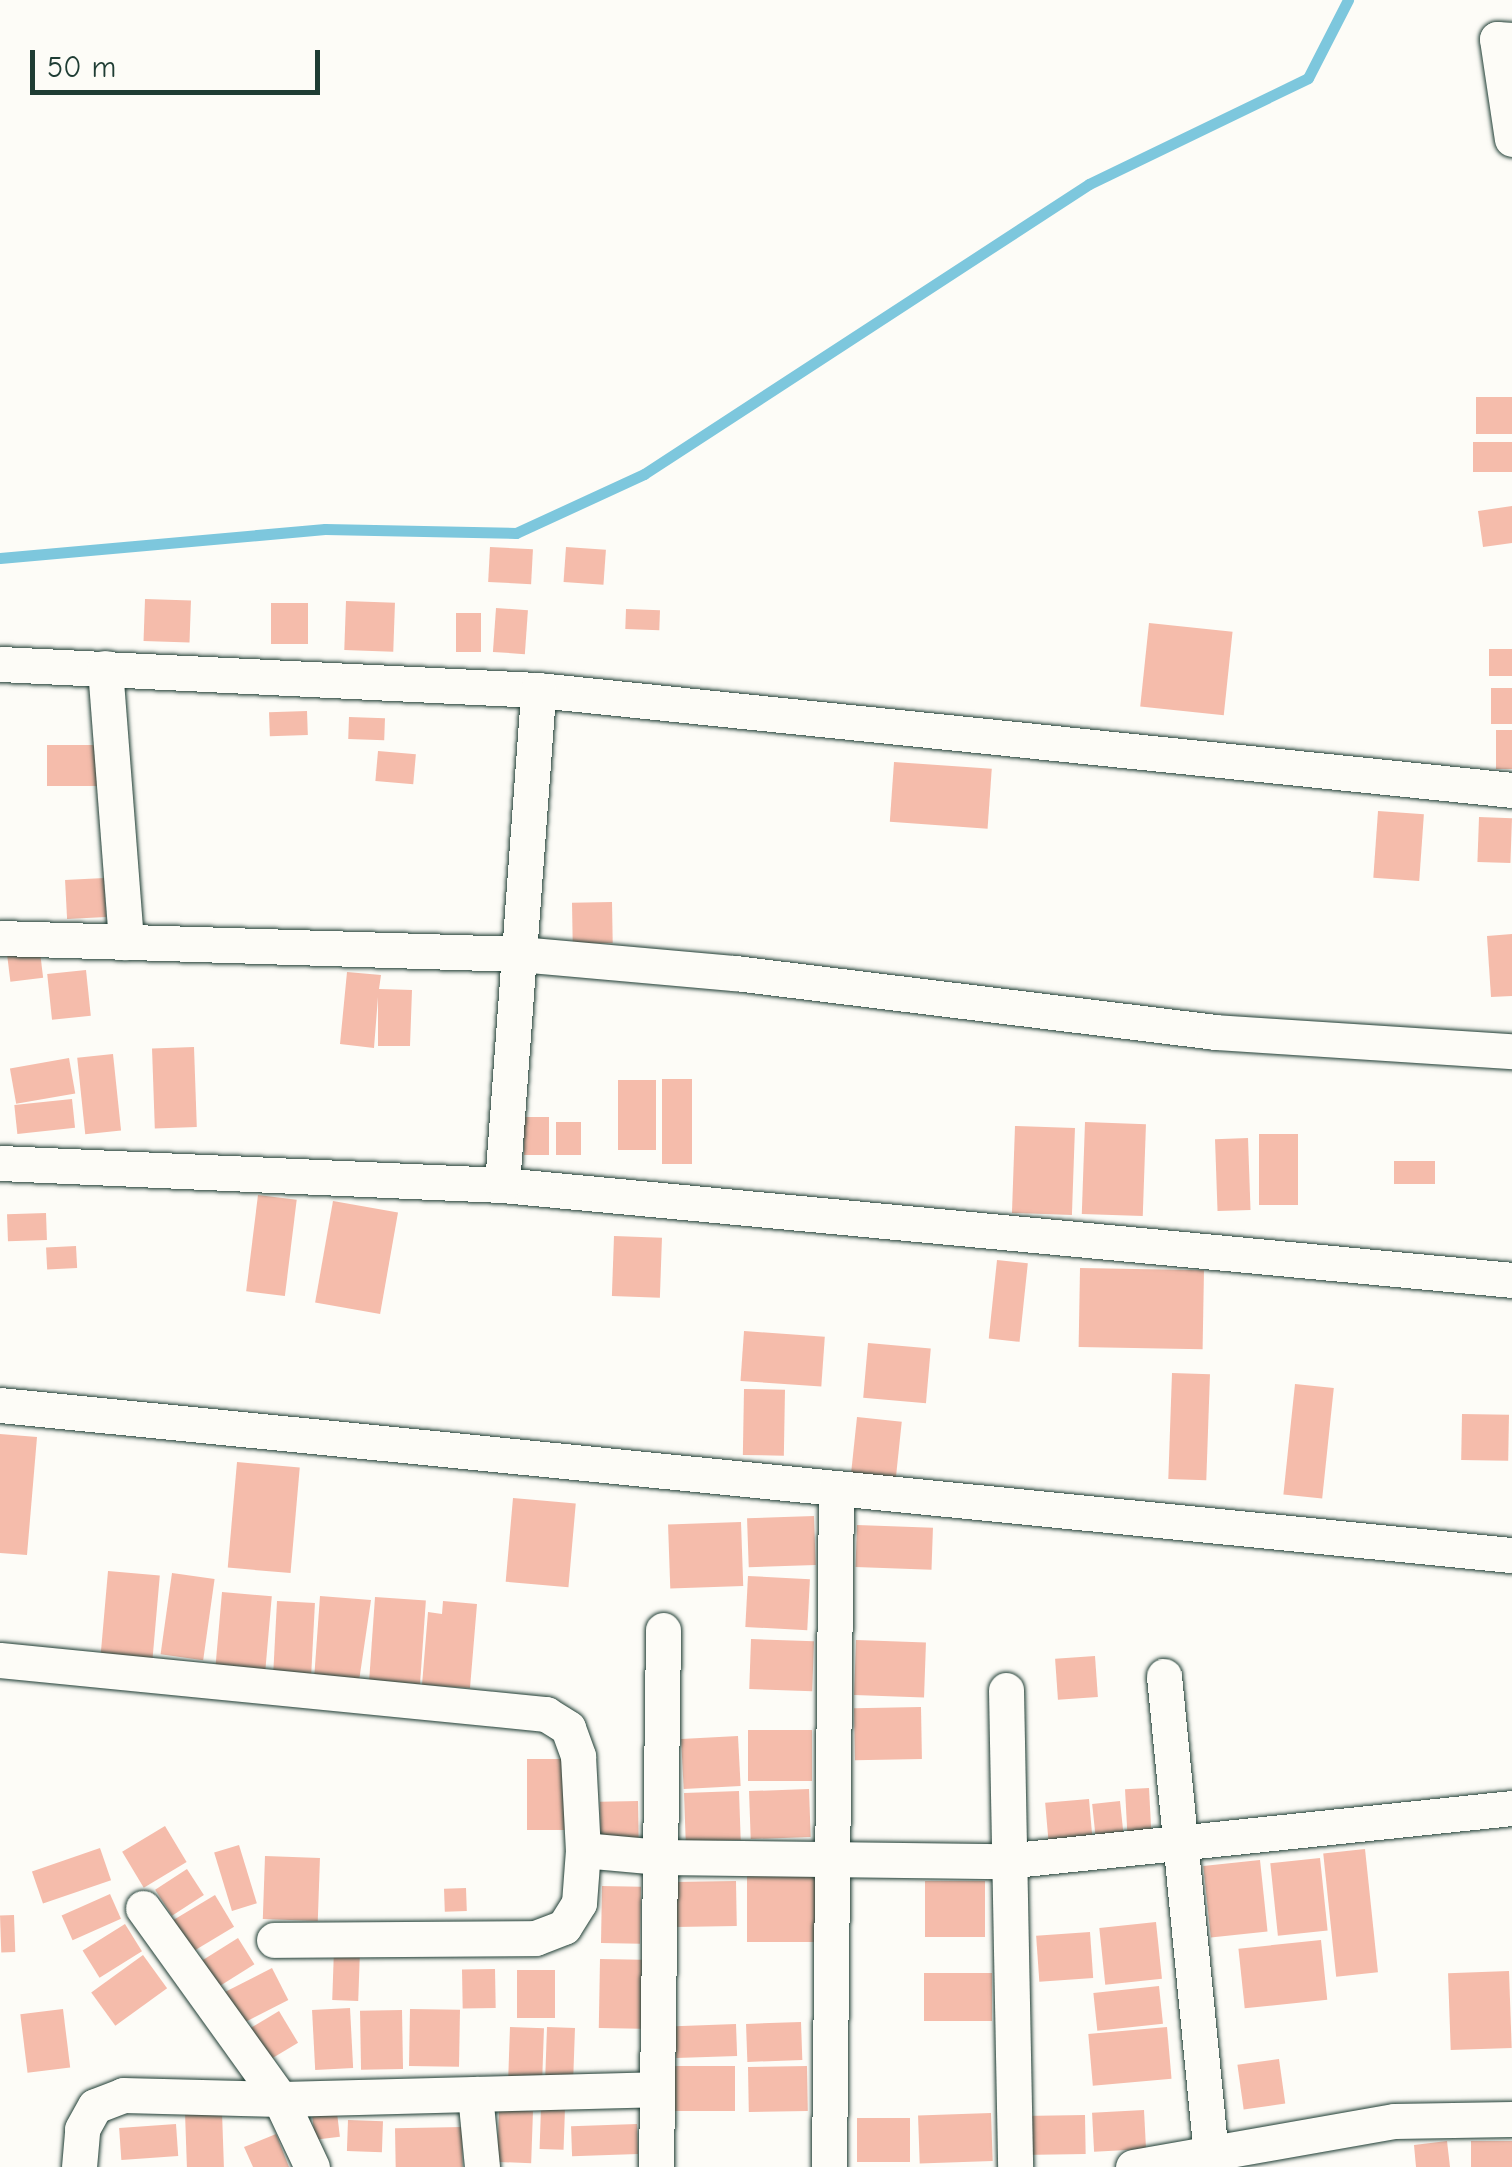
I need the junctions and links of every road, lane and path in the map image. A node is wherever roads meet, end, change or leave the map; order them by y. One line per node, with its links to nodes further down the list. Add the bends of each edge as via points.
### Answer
1 (1512, 40): 2 (street, via 1497,39)
2 (1512, 139)
3 (0, 664): 4 (street)
4 (104, 668): 5 (street); 8 (street)
5 (538, 690): 6 (street); 9 (street)
6 (1512, 790)
7 (0, 938): 8 (street)
8 (126, 942): 9 (street)
9 (520, 954): 10 (street, via 735,973 1215,1032); 12 (street)
10 (1512, 1051)
11 (0, 1163): 12 (street)
12 (502, 1185): 13 (street)
13 (1512, 1280)
14 (0, 1405): 15 (street)
15 (836, 1488): 16 (street); 24 (street)
16 (1512, 1555)
17 (662, 1630): 25 (street)
18 (0, 1660): 23 (street, via 546,1714 568,1728 578,1756)
19 (1164, 1676): 22 (street)
20 (1006, 1690): 26 (street)
21 (1512, 1808): 22 (street)
22 (1177, 1843): 26 (street); 33 (street)
23 (582, 1850): 25 (street); 28 (street, via 580,1903 564,1927 535,1938)
24 (834, 1856): 25 (street); 26 (street); 38 (street)
25 (660, 1857): 29 (street)
26 (1005, 1861): 39 (street)
27 (143, 1908): 31 (street)
28 (274, 1940)
29 (657, 2089): 30 (street); 37 (street)
30 (475, 2094): 31 (street); 36 (street)
31 (280, 2098): 34 (street, via 107,2098 82,2129); 35 (street)
32 (1512, 2119): 33 (street, via 1394,2120)
33 (1211, 2154): 40 (street)
34 (79, 2167)
35 (312, 2167)
36 (482, 2167)
37 (656, 2167)
38 (829, 2167)
39 (1014, 2167)
40 (1133, 2167)

